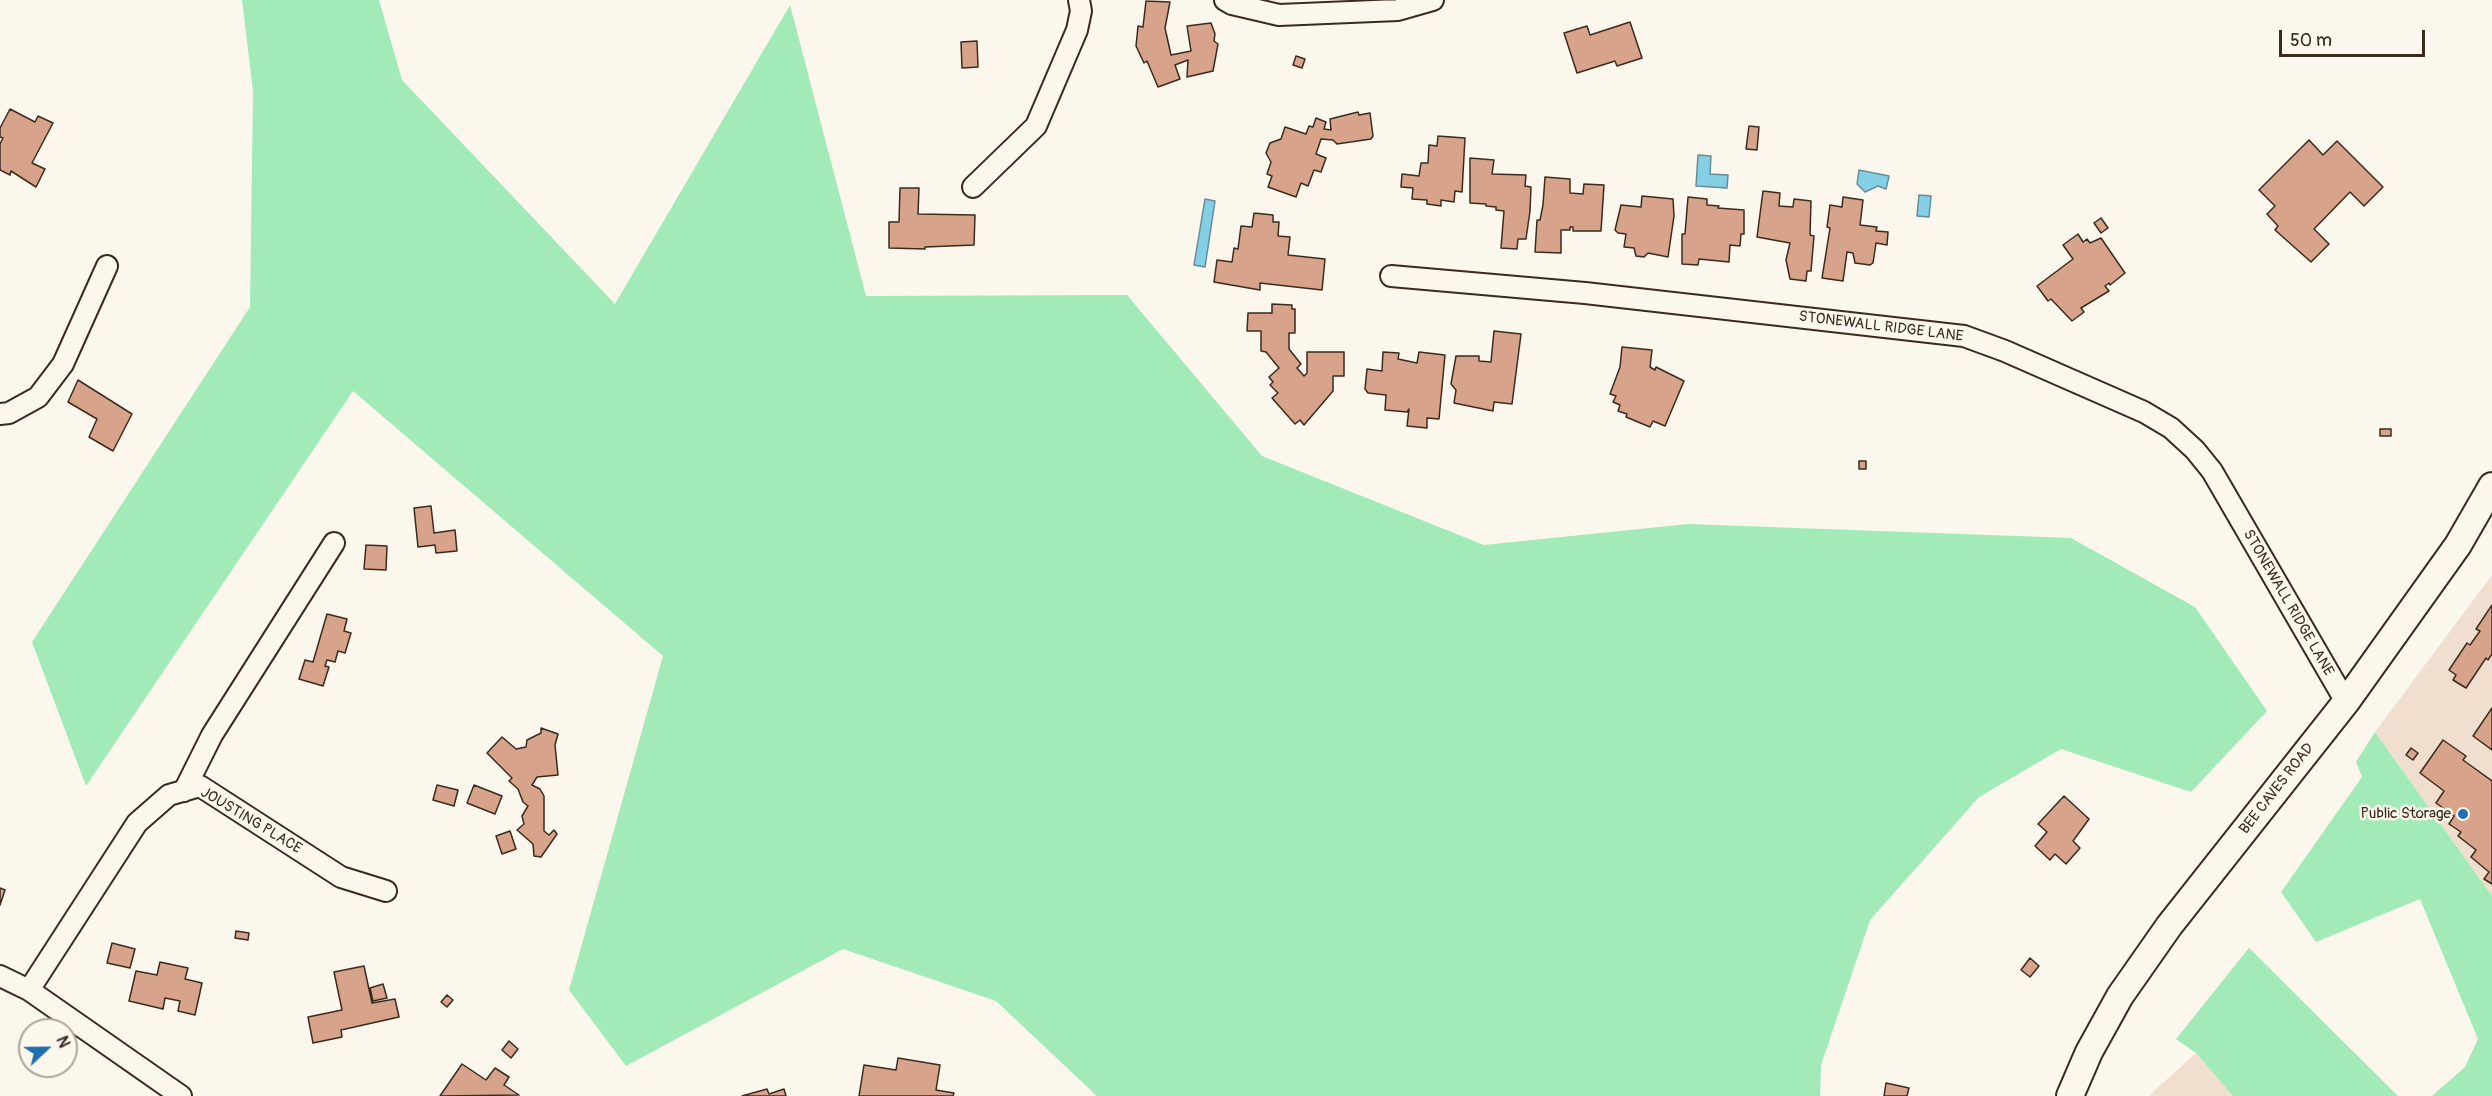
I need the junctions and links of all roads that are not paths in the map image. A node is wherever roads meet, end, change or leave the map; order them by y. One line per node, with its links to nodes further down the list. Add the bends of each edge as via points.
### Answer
1 (1079, 0): 4 (street, via 1077,30 1036,126)
2 (1225, 0): 3 (street, via 1278,15 1398,10)
3 (1433, 0)
4 (973, 187)
5 (107, 266): 7 (street, via 63,364 39,397)
6 (1391, 276): 10 (street, STONEWALL RIDGE LANE, via 1585,293 1964,336 2144,412 2171,428 2212,471)
7 (0, 414)
8 (2492, 486): 10 (main road, BEE CAVES ROAD, via 2458,545)
9 (334, 543): 11 (street, via 212,735)
10 (2346, 702): 16 (main road, BEE CAVES ROAD, via 2169,926 2126,987 2089,1052)
11 (184, 791): 12 (street, JOUSTING PLACE, via 200,786 341,877); 14 (street, JOUSTING PLACE, via 169,795 137,823)
12 (386, 891)
13 (0, 976): 14 (street)
14 (28, 990): 15 (street)
15 (181, 1096)
16 (2070, 1096)

